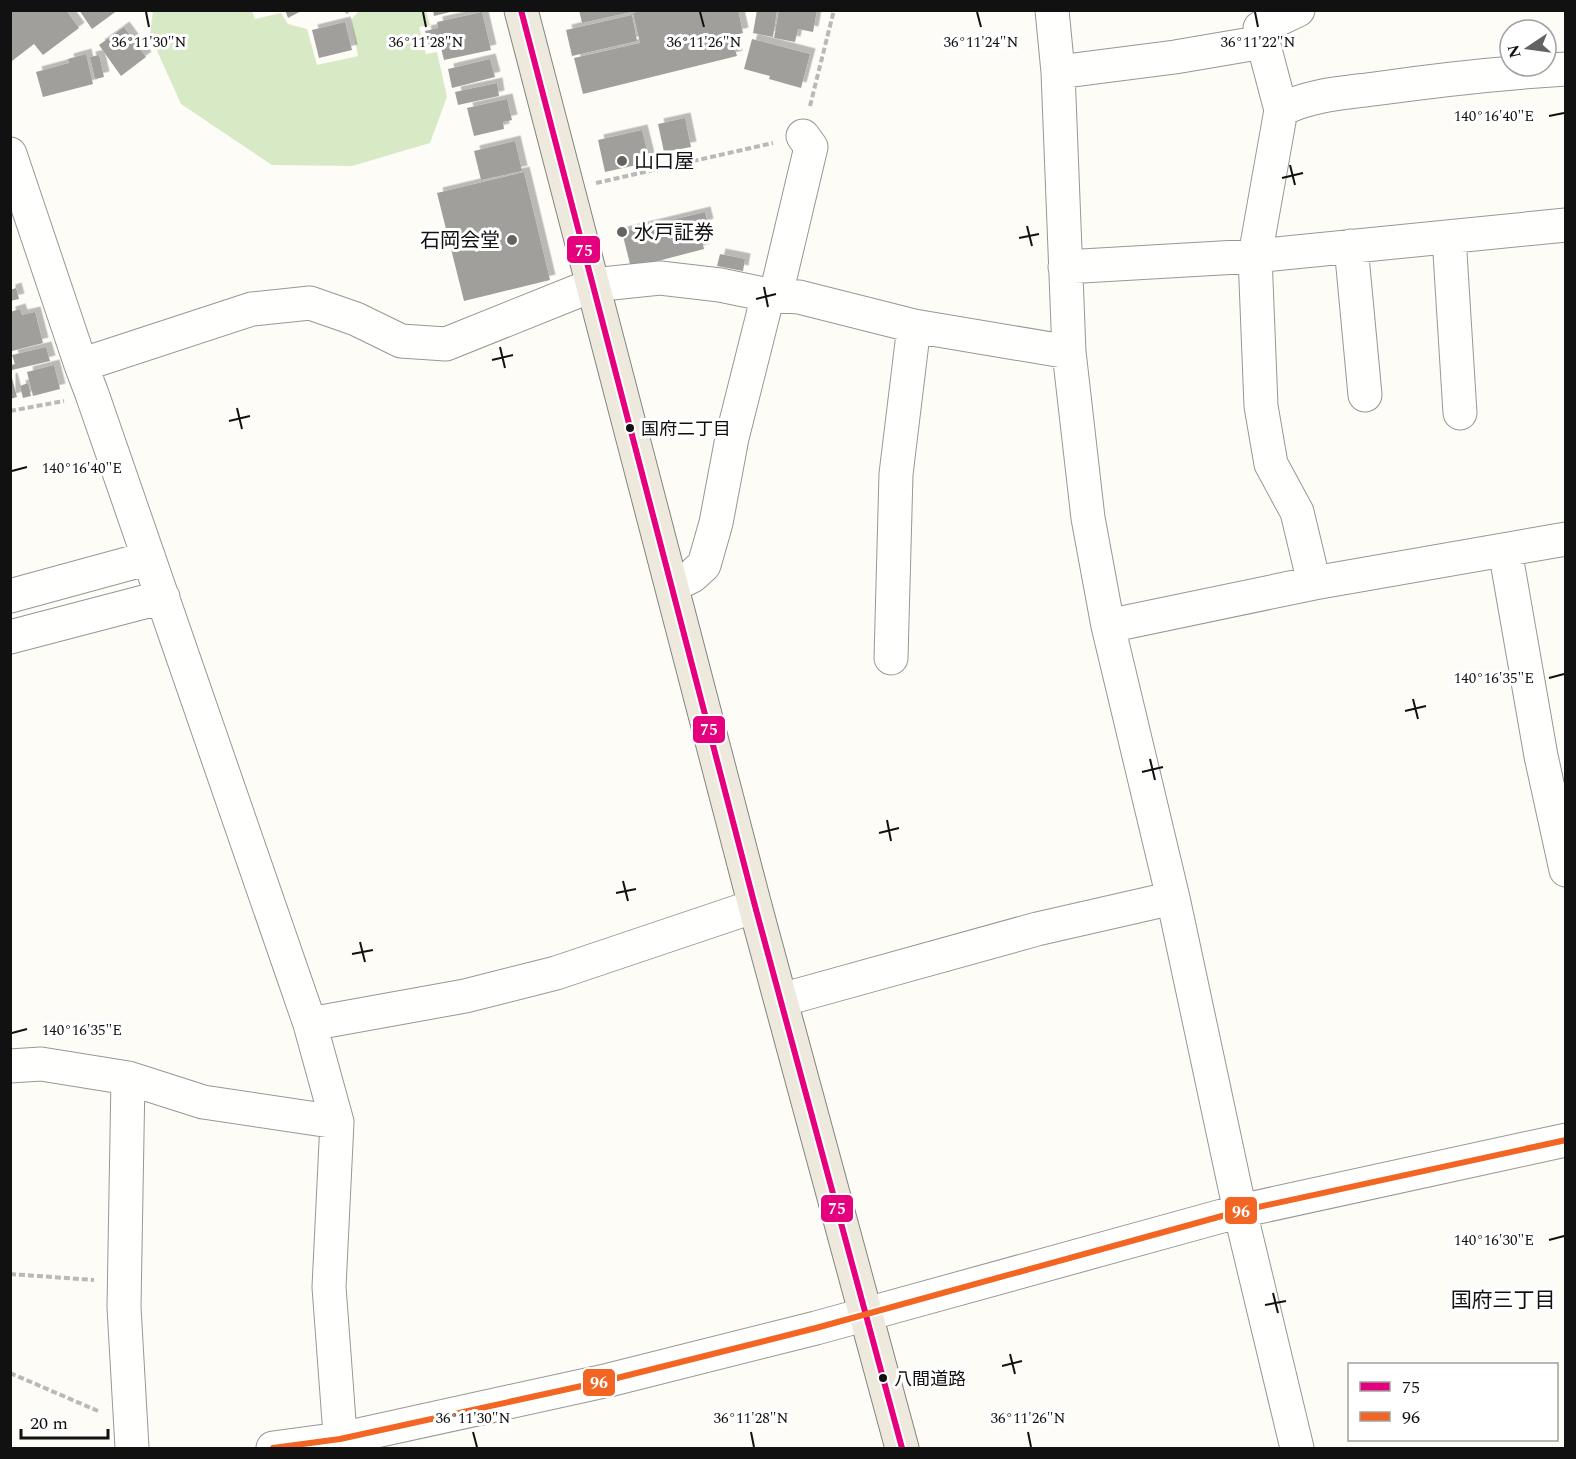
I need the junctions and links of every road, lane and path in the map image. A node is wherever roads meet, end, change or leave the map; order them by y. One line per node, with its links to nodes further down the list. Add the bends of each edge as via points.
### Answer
1 (521, 10): 17 (main road)
2 (834, 10): 9 (path)
3 (1052, 10): 7 (street)
4 (1298, 10): 5 (street, via 1260,28)
5 (1263, 42): 7 (street); 8 (street)
6 (1566, 69): 8 (street, via 1486,74 1361,91 1296,102)
7 (1058, 72): 16 (street)
8 (1281, 110): 15 (street)
9 (803, 136): 11 (path); 18 (street, via 811,147 778,286)
10 (10, 154): 21 (street)
11 (594, 183)
12 (1566, 225): 13 (street)
13 (1449, 237): 14 (street); 25 (street)
14 (1351, 246): 15 (street); 22 (street)
15 (1255, 256): 16 (street); 29 (street, via 1261,406 1271,464 1297,512)
16 (1065, 267): 20 (street)
17 (593, 285): 18 (street, via 660,278); 21 (street, via 446,344 401,340 310,303 252,309); 30 (main road)
18 (768, 296): 19 (street, via 799,297); 30 (street, via 704,565)
19 (914, 326): 20 (street); 35 (street, via 896,474)
20 (1069, 352): 33 (street, via 1088,518)
21 (81, 365): 28 (street)
22 (1365, 395)
23 (70, 400): 24 (path)
24 (10, 411)
25 (1461, 414)
26 (1566, 539): 27 (street)
27 (1505, 550): 29 (street); 36 (street, via 1541,756)
28 (149, 558): 31 (street); 32 (street)
29 (1314, 583): 33 (street)
30 (672, 586): 38 (main road)
31 (10, 596)
32 (163, 597): 34 (street); 40 (street)
33 (1108, 626): 37 (street)
34 (10, 637)
35 (891, 658)
36 (1566, 870)
37 (1173, 898): 39 (street, via 1037,929); 45 (street)
38 (755, 906): 39 (main road); 40 (street, via 556,973 465,996)
39 (781, 1000): 48 (main road)
40 (310, 1024): 43 (street)
41 (10, 1066): 42 (street, via 41,1064)
42 (128, 1078): 43 (street, via 203,1102); 47 (street)
43 (337, 1122): 51 (street, via 329,1287)
44 (1566, 1140): 45 (street)
45 (1240, 1211): 48 (street); 54 (street)
46 (10, 1274): 47 (path)
47 (125, 1282): 50 (street)
48 (867, 1314): 51 (street); 53 (main road)
49 (10, 1373): 50 (path)
50 (131, 1437)
51 (341, 1444): 52 (street)
52 (273, 1449)
53 (902, 1449)
54 (1297, 1449)

